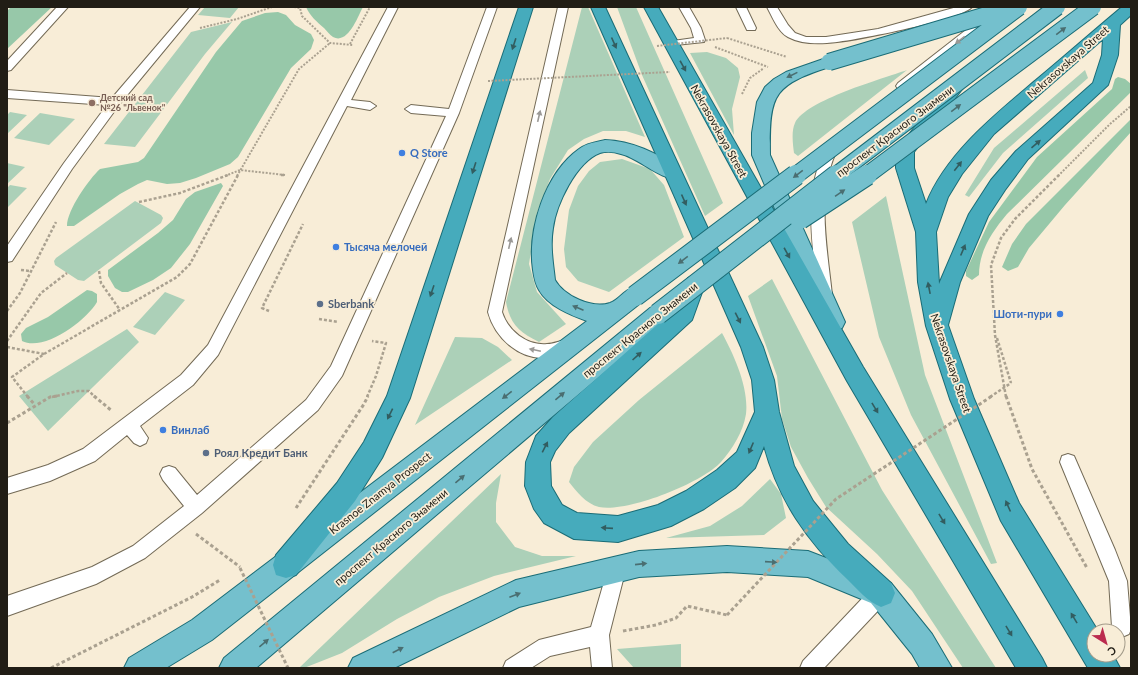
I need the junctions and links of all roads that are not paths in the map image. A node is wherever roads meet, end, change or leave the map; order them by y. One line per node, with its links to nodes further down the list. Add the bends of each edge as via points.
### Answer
1 (63, 7): 23 (lane)
2 (195, 7): 25 (lane)
3 (392, 7): 26 (lane)
4 (492, 7): 29 (lane)
5 (526, 7): 48 (highway, one-way to 48, via 398,398 373,450 346,492)
6 (563, 7): 39 (lane, one-way to 6, via 548,351 533,350 505,334 496,321 495,312)
7 (598, 7): 30 (highway, one-way to 30)
8 (651, 7): 22 (highway, Nekrasovskaya Street)
9 (684, 7): 22 (lane, via 700,40)
10 (741, 7): 21 (lane)
11 (772, 7): 12 (lane, via 791,36 818,40 883,32)
12 (967, 7)
13 (1002, 7): 35 (lane, one-way to 35, via 844,132 830,150 823,166 819,208)
14 (1014, 7): 35 (main road, one-way to 35, bridge, via 791,75 779,82 767,96 760,126 761,155)
15 (1019, 7): 36 (main road, one-way to 36, bridge)
16 (1049, 7): 31 (highway, via 963,76 905,151 905,168)
17 (1058, 7): 32 (main road, проспект Красного Знамени, bridge)
18 (1093, 7): 32 (main road, one-way to 18, bridge, via 805,217 864,178)
19 (1131, 7): 20 (highway, Nekrasovskaya Street)
20 (1112, 24): 31 (highway, Nekrasovskaya Street, one-way to 20, via 939,196 956,169 988,130); 38 (highway, one-way to 20, via 950,282 978,214 1022,155 1100,86 1110,54)
21 (751, 28)
22 (664, 45): 40 (highway, Nekrasovskaya Street, one-way to 40)
23 (7, 68)
24 (7, 94): 25 (lane)
25 (115, 102): 33 (lane, via 79,150)
26 (342, 102): 27 (lane); 42 (lane, via 213,350 187,380)
27 (370, 106)
28 (411, 109): 29 (lane)
29 (453, 113): 47 (lane, via 337,371 312,405)
30 (672, 173): 36 (main road, one-way to 30, via 591,313 566,303 546,284 541,256 546,216 557,188 574,163 584,154 604,146 625,149 652,160); 41 (highway, one-way to 41, via 752,347 763,380)
31 (926, 232): 38 (highway, Nekrasovskaya Street, one-way to 31, via 928,282)
32 (756, 236): 34 (main road, проспект Красного Знамени, bridge)
33 (7, 257)
34 (695, 284): 37 (highway, via 684,314)
35 (826, 304): 40 (main road)
36 (615, 311): 39 (main road, Krasnoe Znamya Prospect)
37 (664, 320): 41 (highway, one-way to 37, via 746,460 726,479 695,500 662,517 618,529 574,526 553,514 543,500 538,486 538,462 544,444); 57 (main road, проспект Красного Знамени, one-way to 37)
38 (937, 326): 54 (highway, Nekrasovskaya Street, one-way to 38, via 1010,512 962,399)
39 (573, 344): 48 (main road, Krasnoe Znamya Prospect, one-way to 48)
40 (855, 374): 62 (highway, Nekrasovskaya Street, one-way to 62)
41 (766, 412): 50 (highway, via 783,469 804,510 839,553)
42 (128, 424): 43 (lane); 46 (lane, via 89,456 50,473)
43 (140, 438)
44 (1068, 462): 52 (lane, via 1118,581)
45 (169, 474): 47 (lane)
46 (7, 486)
47 (196, 507): 51 (lane, via 139,552 116,566 96,576)
48 (286, 565): 56 (main road, Krasnoe Znamya Prospect, via 202,630)
49 (617, 568): 50 (main road, one-way to 50, via 639,564 727,559 808,564); 53 (lane); 58 (main road, one-way to 49, via 516,594)
50 (881, 593): 55 (lane); 61 (main road, via 922,644)
51 (7, 606)
52 (1122, 623)
53 (599, 635): 59 (lane, via 546,647); 60 (lane)
54 (1086, 635)
55 (820, 664)
56 (139, 668)
57 (234, 668)
58 (363, 668)
59 (513, 668)
60 (602, 668)
61 (937, 668)
62 (1032, 668)

